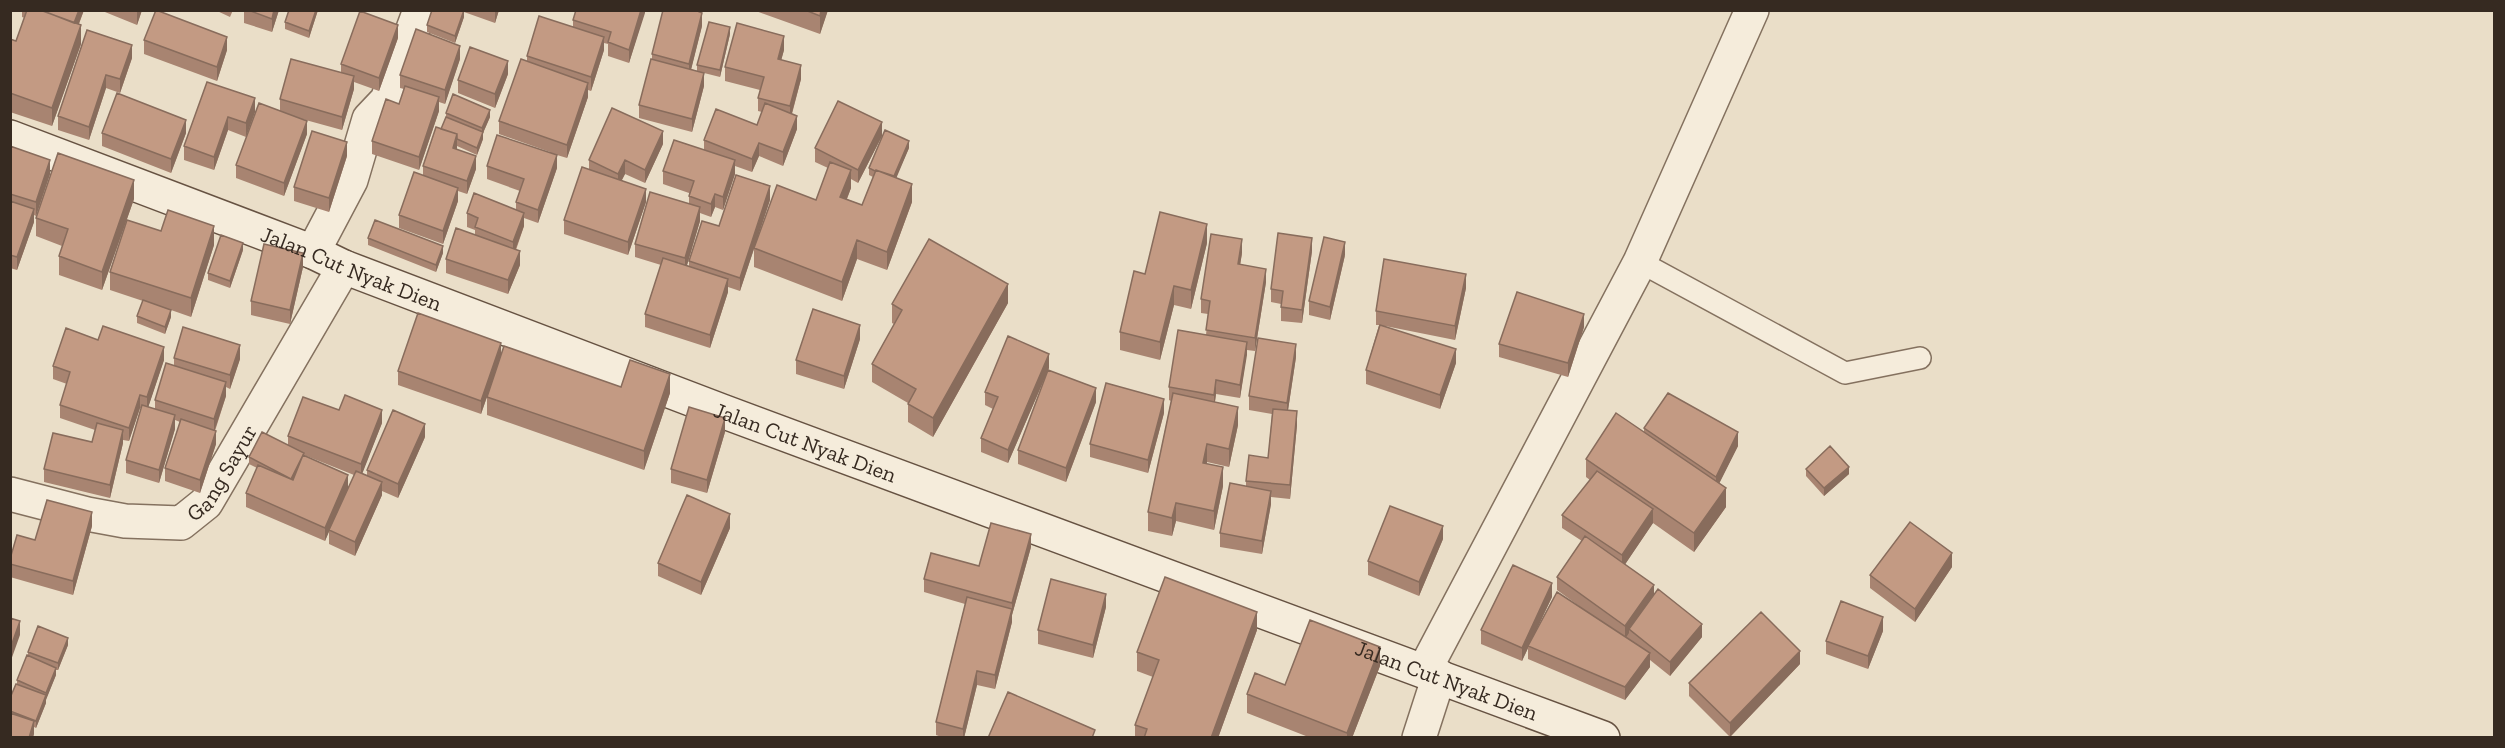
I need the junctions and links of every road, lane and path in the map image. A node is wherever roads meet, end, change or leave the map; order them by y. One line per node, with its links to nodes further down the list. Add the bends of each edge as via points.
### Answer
1 (420, 10): 4 (street, via 387,100 369,119 351,180)
2 (1752, 10): 5 (street)
3 (10, 136): 4 (street, Jalan Cut Nyak Dien)
4 (313, 252): 6 (street, Jalan Cut Nyak Dien)
5 (1641, 262): 7 (lane, via 1845,373); 9 (street)
6 (344, 267): 8 (street, Gang Sayur, via 206,503 181,523 125,521); 9 (street, Jalan Cut Nyak Dien)
7 (1920, 358)
8 (10, 494)
9 (1432, 673): 10 (street); 11 (street, Jalan Cut Nyak Dien)
10 (1419, 738)
11 (1603, 738)

